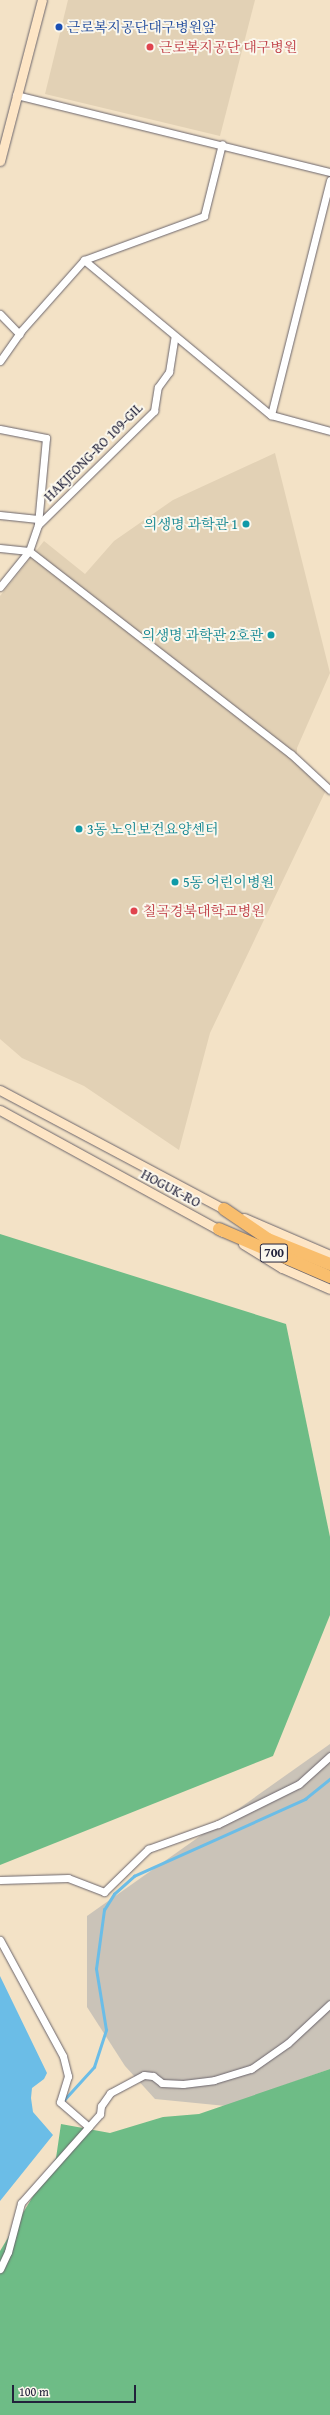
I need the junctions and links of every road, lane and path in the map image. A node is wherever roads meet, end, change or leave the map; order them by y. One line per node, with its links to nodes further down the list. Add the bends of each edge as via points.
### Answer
1 (42, 0): 2 (main road)
2 (16, 96): 3 (street); 4 (main road)
3 (222, 144): 5 (street); 7 (street, via 204,216)
4 (0, 161)
5 (330, 172)
6 (330, 180): 12 (street)
7 (84, 260): 9 (street); 10 (street)
8 (0, 314): 9 (street)
9 (19, 334): 11 (street)
10 (175, 336): 12 (street); 16 (street, HAKJEONG-RO 109-GIL, via 169,372 158,387 154,411)
11 (0, 360)
12 (271, 415): 14 (street)
13 (0, 429): 16 (street, via 46,438)
14 (330, 431)
15 (0, 515): 16 (street)
16 (38, 522): 18 (street)
17 (0, 548): 18 (street)
18 (29, 550): 19 (street); 20 (street, via 292,754)
19 (0, 587)
20 (330, 790)
21 (0, 1090): 23 (main road, HOGUK-RO)
22 (0, 1110): 24 (main road, HOGUK-RO, via 133,1185)
23 (224, 1209): 25 (main road, HOGUK-RO); 26 (highway, 700, via 268,1239)
24 (219, 1229): 27 (highway, 700); 28 (main road, HOGUK-RO, via 282,1268)
25 (330, 1255)
26 (330, 1264)
27 (330, 1277)
28 (330, 1289)
29 (330, 1756): 30 (street, via 299,1784 218,1824 148,1849 104,1892 68,1878)
30 (0, 1880)
31 (0, 1940): 33 (street, via 63,2056 68,2076 60,2102)
32 (330, 2004): 33 (street, via 288,2042 251,2069 214,2080 183,2084 162,2083 153,2076 144,2075 124,2083 110,2093 101,2106 100,2114)
33 (89, 2127): 34 (street, via 21,2203 8,2252)
34 (0, 2269)

